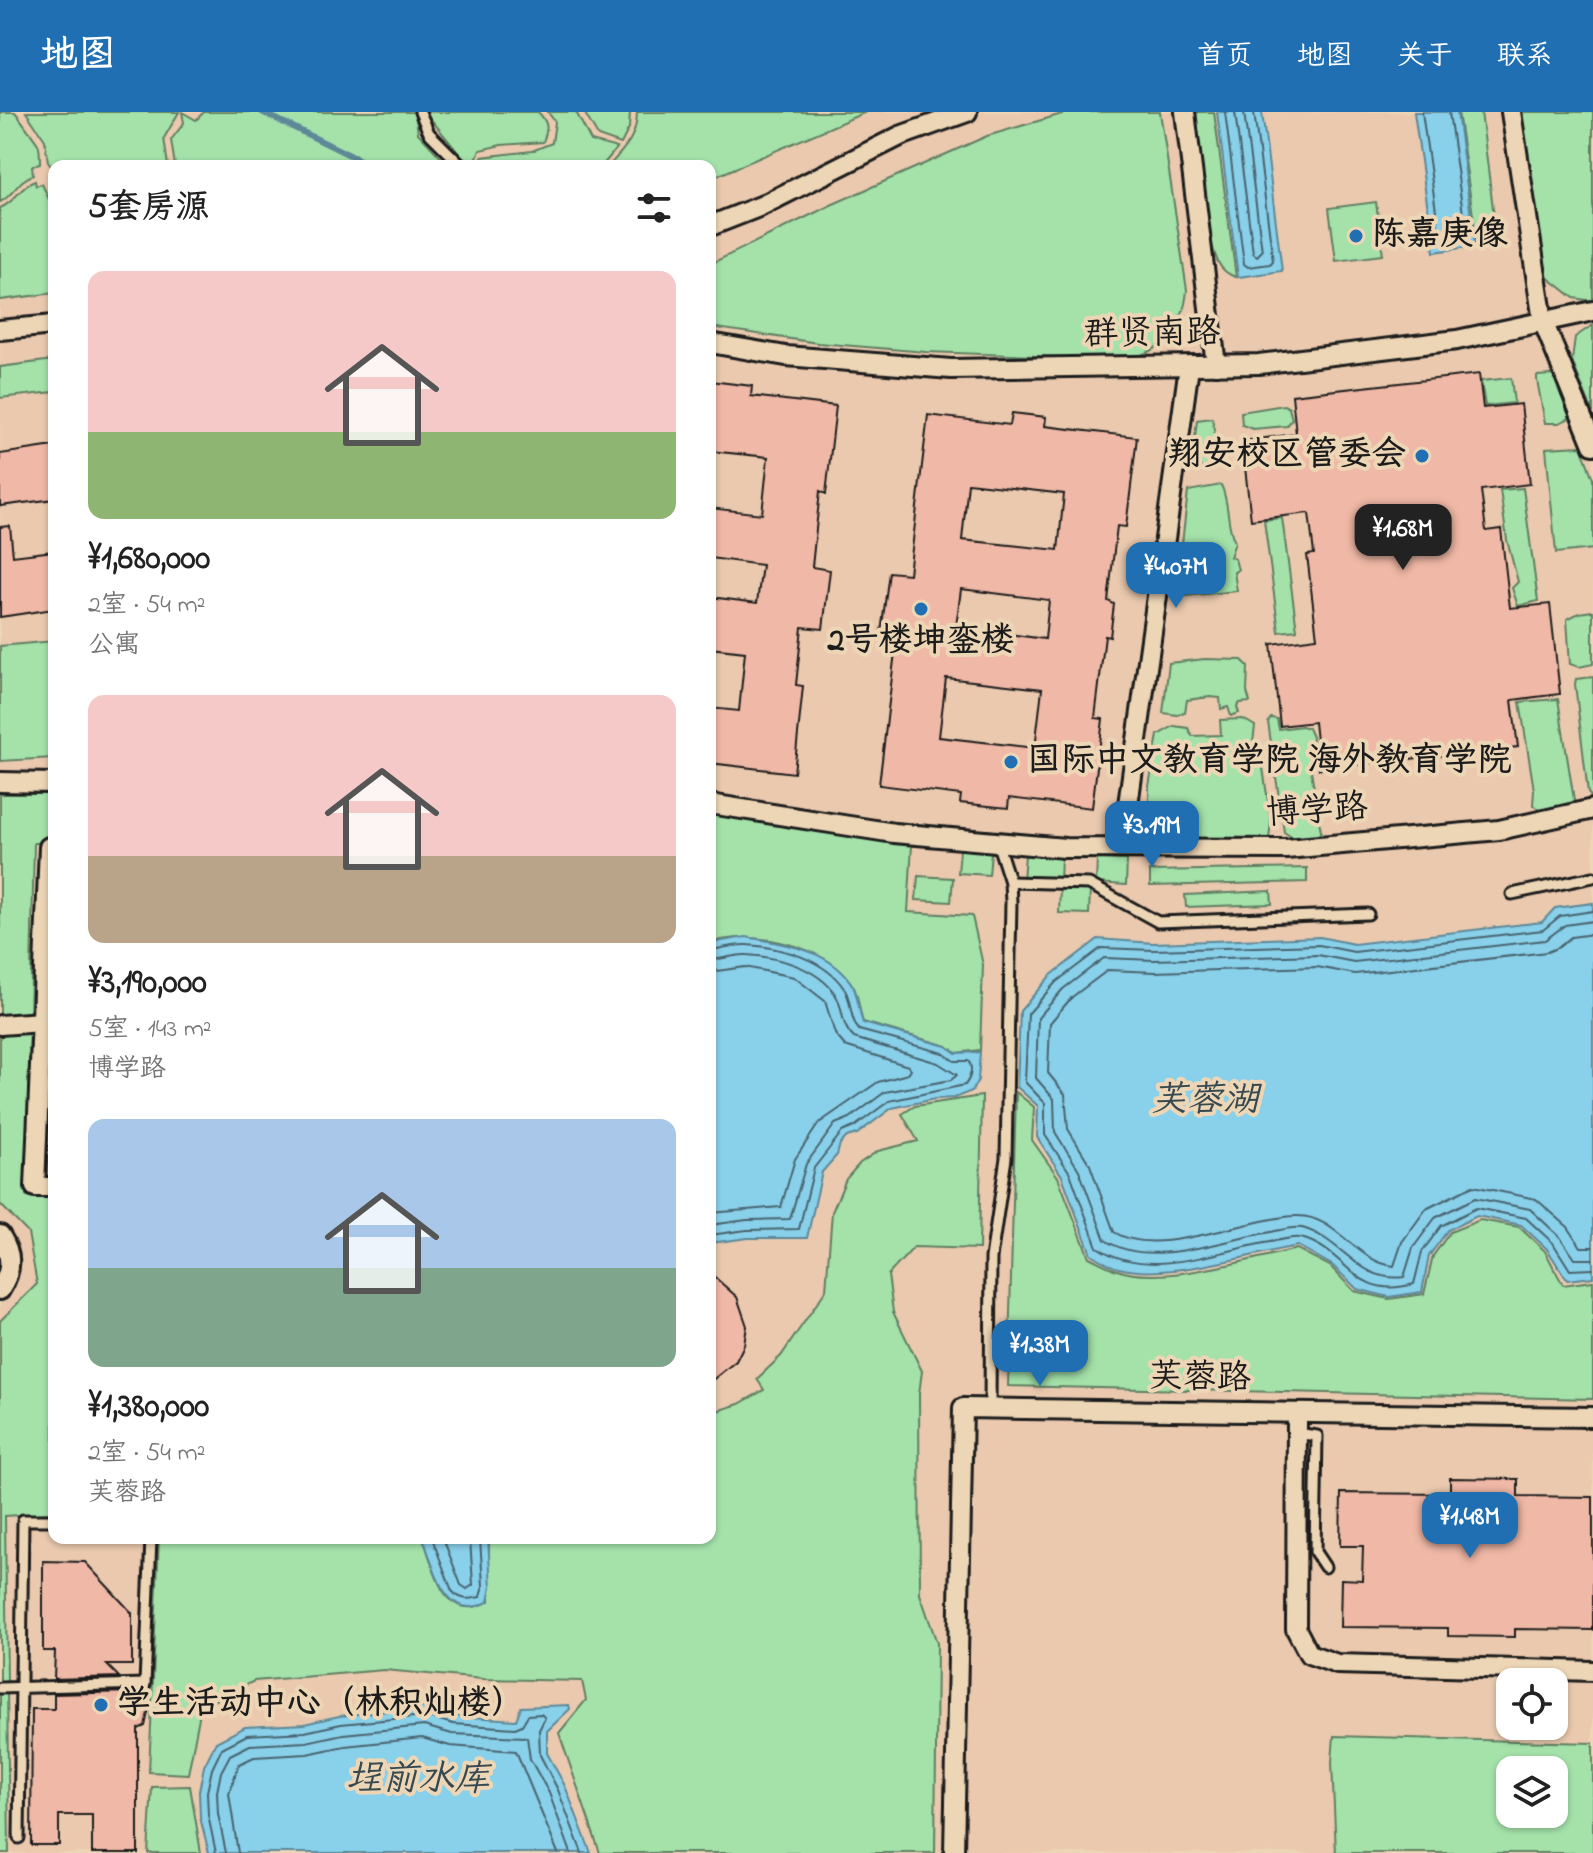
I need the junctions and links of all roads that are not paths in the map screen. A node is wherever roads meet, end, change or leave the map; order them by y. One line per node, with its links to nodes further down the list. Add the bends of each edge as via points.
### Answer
1 (420, 112): 5 (lane, via 429,133)
2 (967, 112): 6 (street, via 900,136)
3 (1185, 112): 12 (street)
4 (1511, 112): 8 (street)
5 (456, 160)
6 (716, 224)
7 (1593, 311): 8 (street, 群贤南路)
8 (1543, 321): 12 (street, 群贤南路, via 1457,340); 14 (street)
9 (48, 326): 10 (street)
10 (0, 330)
11 (716, 344): 13 (street, 群贤南路, via 786,356 951,369)
12 (1216, 365): 13 (street, 群贤南路)
13 (1189, 366): 20 (street)
14 (1593, 445)
15 (0, 782): 16 (street)
16 (48, 783)
17 (716, 805): 19 (street, 博学路, via 894,833)
18 (1593, 809): 20 (street, 博学路, via 1499,830 1286,849)
19 (997, 842): 20 (street, 博学路); 23 (lane)
20 (1122, 848)
21 (48, 872): 26 (street)
22 (1593, 877): 24 (lane)
23 (1010, 882): 25 (lane, via 1089,884 1158,922); 31 (lane, via 1006,1158 991,1258)
24 (1512, 894)
25 (1368, 914)
26 (42, 1022): 27 (street); 28 (street, via 35,1187)
27 (0, 1025)
28 (48, 1187)
29 (0, 1235): 30 (street, via 11,1261)
30 (0, 1290)
31 (990, 1409): 32 (street, 芙蓉路); 42 (street, 芙蓉路, via 963,1408)
32 (1297, 1413): 33 (street, 芙蓉路); 34 (street)
33 (1593, 1417)
34 (1296, 1433): 37 (lane, via 1317,1436 1315,1552); 38 (street, via 1296,1629 1309,1654 1337,1664)
35 (48, 1520): 40 (lane, via 23,1520)
36 (151, 1544): 40 (lane, via 145,1684)
37 (1325, 1567)
38 (1593, 1671)
39 (0, 1688): 40 (lane)
40 (20, 1688): 41 (lane)
41 (19, 1838)
42 (954, 1853)

